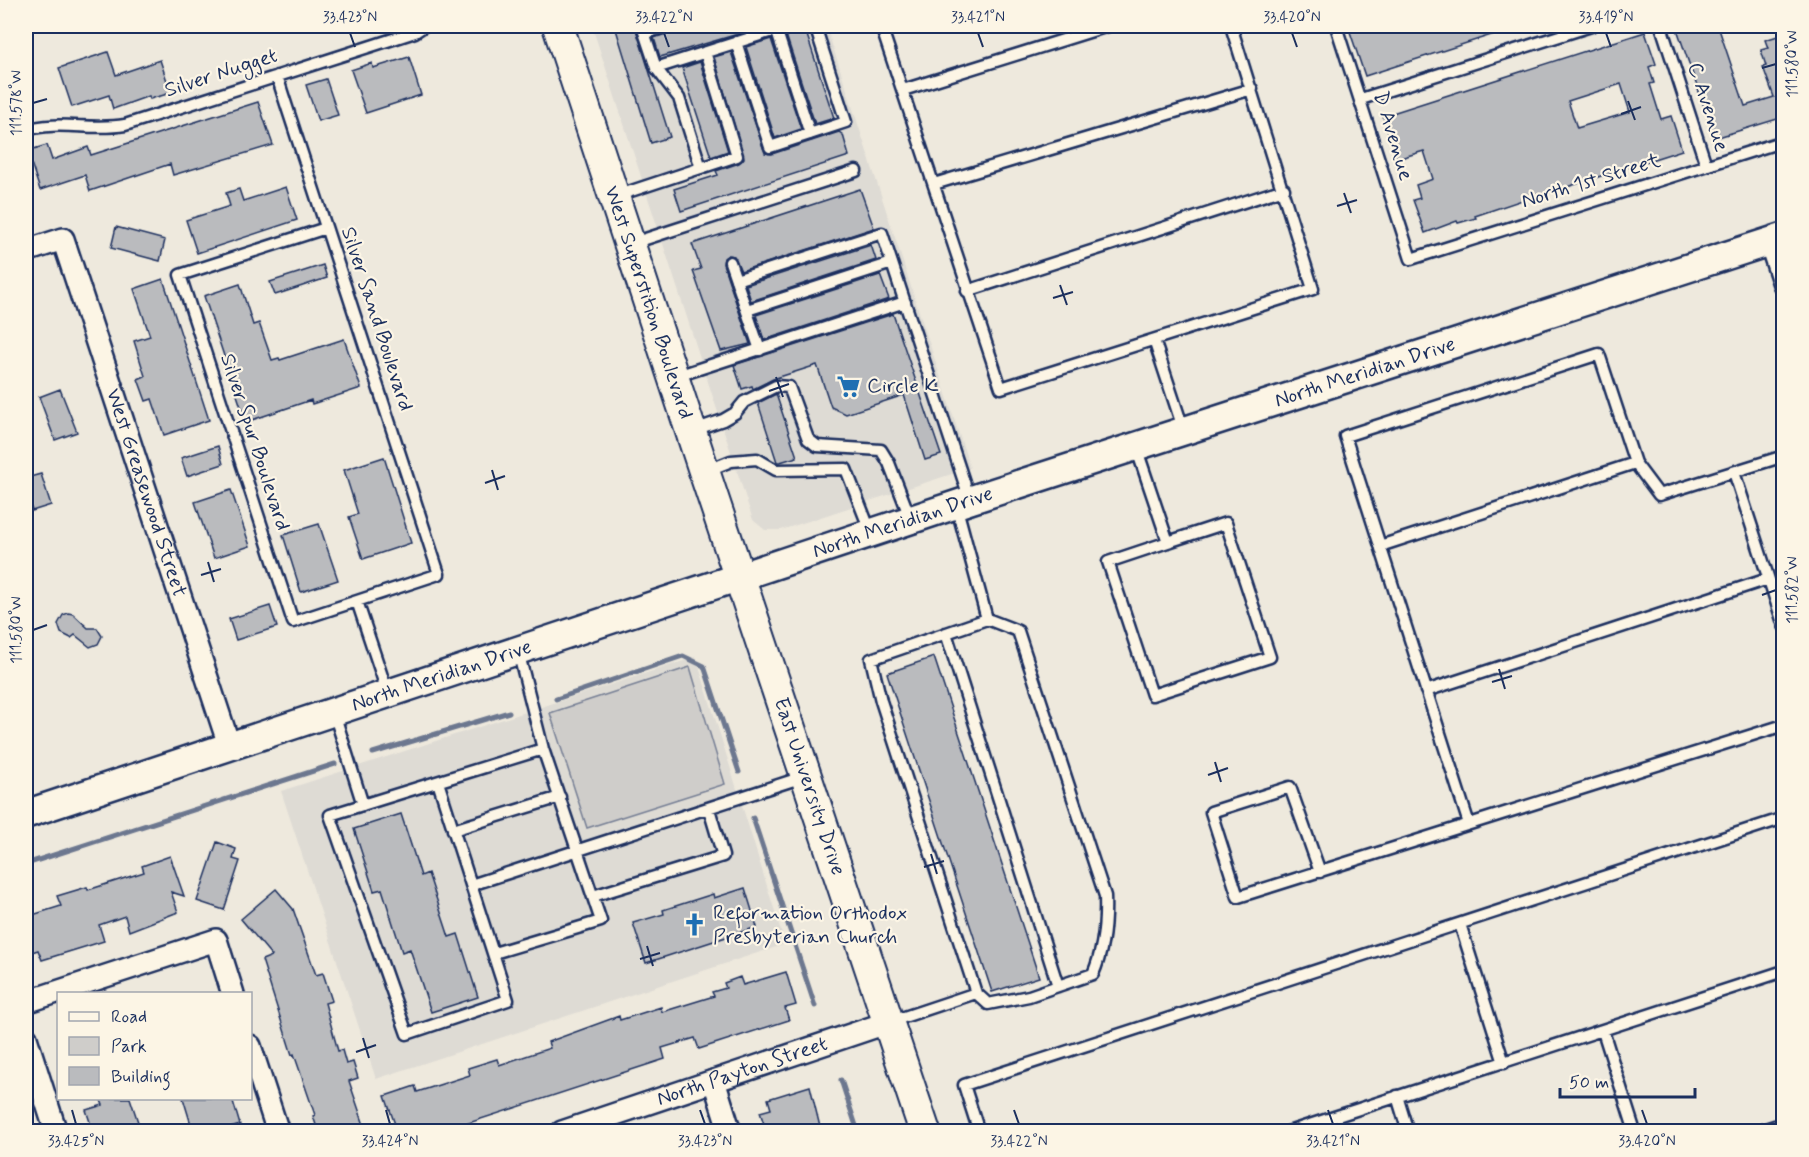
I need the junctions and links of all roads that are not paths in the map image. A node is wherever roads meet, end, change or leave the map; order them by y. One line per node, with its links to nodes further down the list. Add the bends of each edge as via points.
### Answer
1 (424, 26): 17 (lane, Silver Nugget)
2 (558, 26): 29 (main road, West Superstition Boulevard)
3 (670, 26): 12 (lane)
4 (788, 26): 13 (lane)
5 (815, 26): 22 (lane, via 846,122)
6 (881, 26): 19 (lane)
7 (1108, 26): 19 (lane)
8 (1231, 26): 18 (lane)
9 (1336, 26): 20 (lane, D Avenue)
10 (1591, 26): 20 (lane)
11 (1661, 26): 24 (lane, C Avenue)
12 (644, 29): 16 (lane)
13 (776, 29): 14 (lane); 22 (lane)
14 (736, 42): 15 (lane); 22 (lane, via 770,147)
15 (705, 52): 16 (lane); 25 (lane, via 737,156)
16 (656, 68): 25 (lane, via 679,98)
17 (277, 76): 21 (lane, Silver Nugget, via 125,125 46,125); 30 (lane, Silver Sand Boulevard)
18 (1252, 89): 27 (lane); 28 (lane)
19 (903, 90): 27 (lane)
20 (1361, 99): 34 (lane, D Avenue)
21 (26, 130)
22 (810, 134)
23 (1784, 141): 24 (lane, North 1st Street)
24 (1706, 165): 34 (lane, North 1st Street)
25 (701, 168): 29 (lane)
26 (856, 171): 32 (lane)
27 (934, 184): 39 (lane)
28 (1284, 189): 39 (lane); 42 (lane, via 1313,289)
29 (614, 196): 32 (main road, West Superstition Boulevard)
30 (326, 228): 59 (lane, Silver Sand Boulevard, via 440,574); 59 (lane, Silver Spur Boulevard, via 180,275 293,622)
31 (1777, 239): 38 (street); 46 (street, North Meridian Drive)
32 (630, 244): 44 (main road, West Superstition Boulevard)
33 (26, 251): 68 (street, West Greasewood Street, via 63,239)
34 (1411, 259)
35 (730, 262): 37 (lane)
36 (892, 263): 37 (lane, via 882,233); 40 (lane); 41 (lane)
37 (736, 280): 41 (lane)
38 (1784, 284)
39 (967, 291): 42 (lane, via 1001,388)
40 (905, 302): 43 (lane); 52 (lane)
41 (747, 310): 43 (lane)
42 (1154, 340): 46 (lane)
43 (760, 350): 44 (lane)
44 (673, 378): 45 (main road, West Superstition Boulevard)
45 (691, 431): 50 (main road, West Superstition Boulevard); 53 (lane, via 723,420 744,402 776,386 789,387 808,439 817,446 881,450)
46 (1184, 431): 47 (street, North Meridian Drive)
47 (1136, 447): 52 (street, North Meridian Drive); 55 (lane)
48 (1784, 456): 51 (lane)
49 (1635, 463): 51 (lane, via 1659,495); 56 (lane); 56 (lane, via 1599,354 1356,432 1345,436)
50 (704, 471): 54 (lane, via 731,461 758,459 776,470 846,469); 57 (main road, West Superstition Boulevard)
51 (1734, 472): 58 (lane)
52 (963, 503): 53 (street, North Meridian Drive); 60 (lane)
53 (912, 520): 54 (street, North Meridian Drive)
54 (871, 533): 57 (street, North Meridian Drive)
55 (1167, 542): 55 (lane, via 1108,562 1152,695 1270,657 1226,523)
56 (1380, 546): 64 (lane)
57 (740, 578): 63 (street, North Meridian Drive); 70 (main road, East University Drive)
58 (1768, 579): 61 (lane); 64 (lane)
59 (357, 601): 65 (lane)
60 (987, 618): 62 (lane); 86 (lane, via 1018,631 1105,896 1101,955 1093,974)
61 (1784, 626)
62 (946, 633): 86 (lane); 88 (lane, via 871,659 881,701)
63 (518, 651): 65 (street, North Meridian Drive); 69 (lane)
64 (1426, 691): 77 (lane)
65 (388, 695): 66 (street, North Meridian Drive)
66 (334, 713): 68 (street, North Meridian Drive); 73 (lane)
67 (1784, 725): 77 (lane)
68 (230, 748): 75 (street, North Meridian Drive)
69 (543, 749): 71 (lane); 72 (lane)
70 (806, 776): 74 (lane); 90 (main road, East University Drive)
71 (438, 782): 73 (lane); 78 (lane)
72 (560, 797): 78 (lane); 79 (lane)
73 (363, 805): 84 (lane, via 330,815 407,1034 508,1000)
74 (709, 809): 79 (lane); 82 (lane, via 723,856)
75 (26, 814)
76 (1784, 818): 83 (lane)
77 (1469, 824): 80 (lane)
78 (453, 830): 81 (lane)
79 (579, 852): 81 (lane); 82 (lane)
80 (1320, 872): 80 (lane, via 1290,787 1211,812 1238,897)
81 (471, 885): 84 (lane)
82 (593, 896): 84 (lane, via 601,921)
83 (1460, 924): 94 (lane); 103 (lane, via 964,1085)
84 (494, 953)
85 (1784, 971): 91 (lane)
86 (1058, 986): 88 (lane, via 988,1004)
87 (233, 992): 89 (street, via 216,940)
88 (976, 993): 90 (lane)
89 (26, 1002)
90 (889, 1022): 95 (street, North Payton Street); 102 (main road, East University Drive)
91 (1603, 1031): 94 (lane); 106 (lane)
92 (26, 1038): 98 (street)
93 (252, 1052): 99 (street)
94 (1504, 1063): 96 (lane)
95 (714, 1081): 100 (street, North Payton Street); 101 (street)
96 (1397, 1096): 104 (lane); 105 (lane)
97 (1784, 1123): 107 (lane)
98 (56, 1131)
99 (278, 1131)
100 (562, 1131)
101 (730, 1131)
102 (925, 1131)
103 (979, 1131)
104 (1288, 1131)
105 (1408, 1131)
106 (1635, 1131)
107 (1756, 1131)

